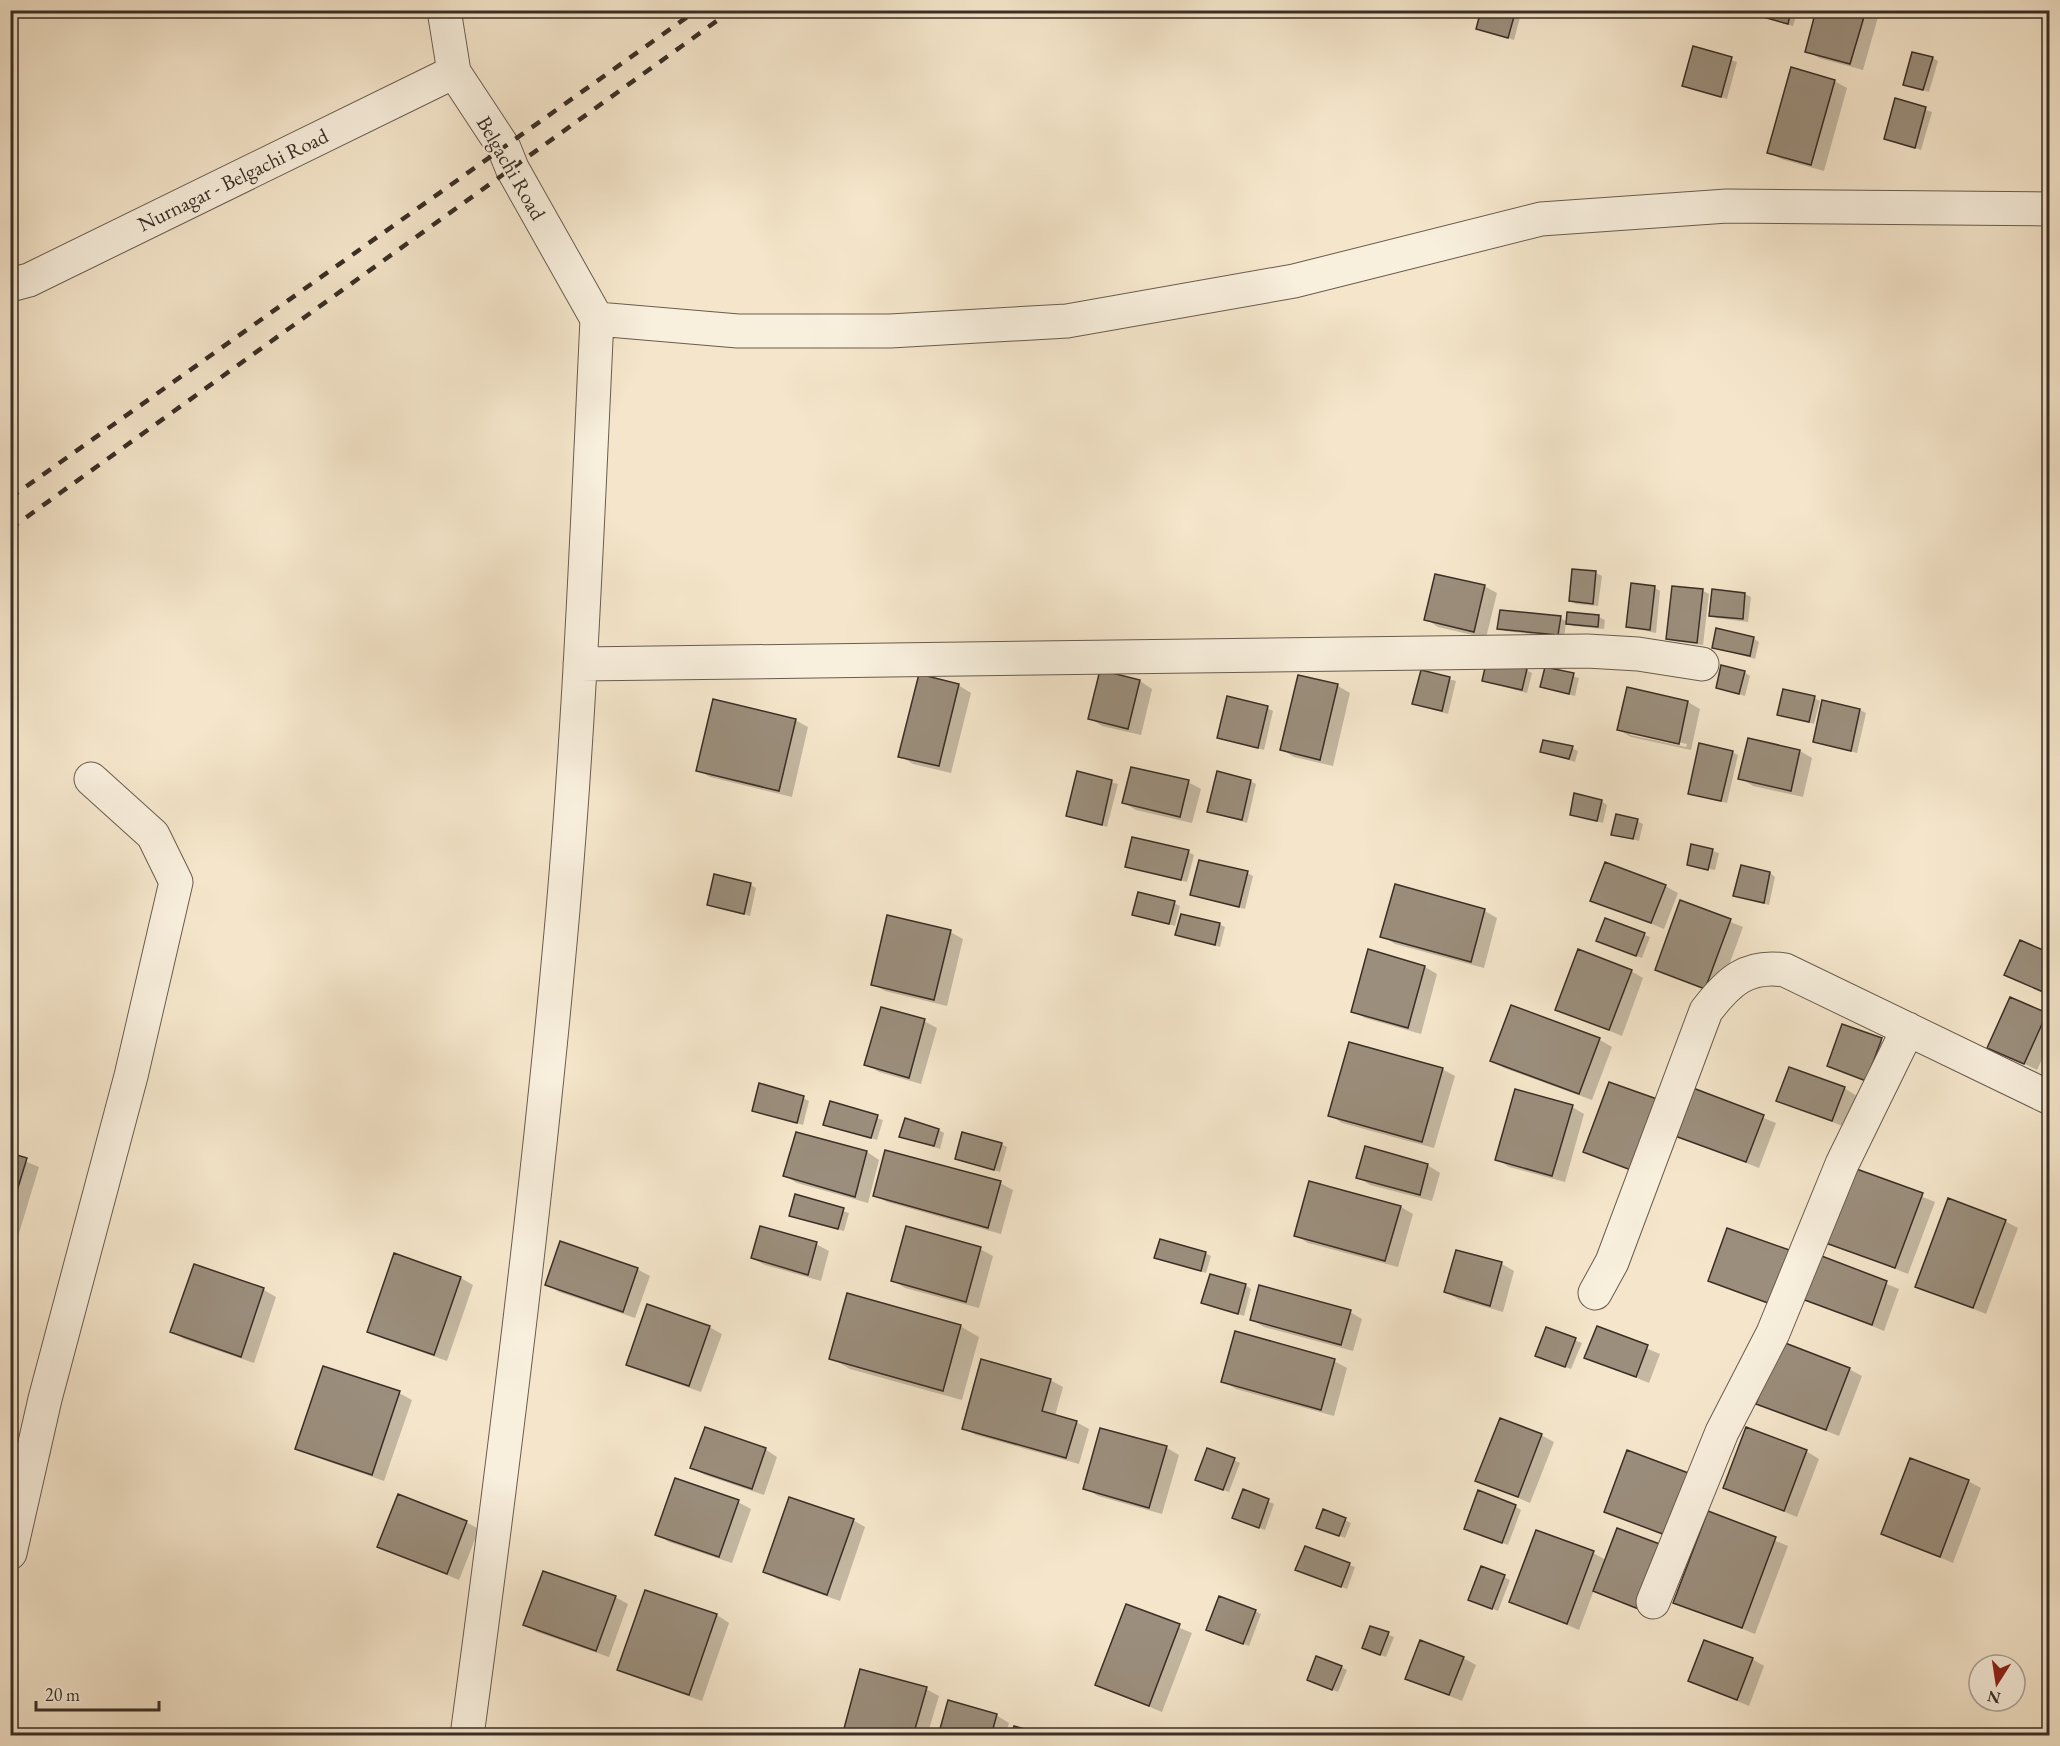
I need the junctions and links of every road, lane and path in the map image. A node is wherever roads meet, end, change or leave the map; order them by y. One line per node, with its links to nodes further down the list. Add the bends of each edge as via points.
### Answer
1 (444, 10): 2 (street, Belgachi Road)
2 (454, 72): 4 (street, Nurnagar - Belgachi Road, via 29,280); 5 (street, Belgachi Road, via 504,148)
3 (2049, 208): 5 (street, via 1727,206 1541,219 1294,281 1067,321 890,331 738,331)
4 (10, 285)
5 (597, 319): 6 (street)
6 (580, 664): 7 (street, via 1587,651); 14 (street, via 558,964 505,1454)
7 (1702, 664)
8 (92, 778): 12 (street, via 153,835 176,882 131,1076 45,1399)
9 (1908, 1029): 10 (street); 11 (street, via 1785,970 1752,970 1730,984 1706,1011 1612,1262); 13 (street, via 1842,1164 1773,1333 1722,1432)
10 (2049, 1098)
11 (1595, 1293)
12 (10, 1553)
13 (1653, 1602)
14 (467, 1736)

